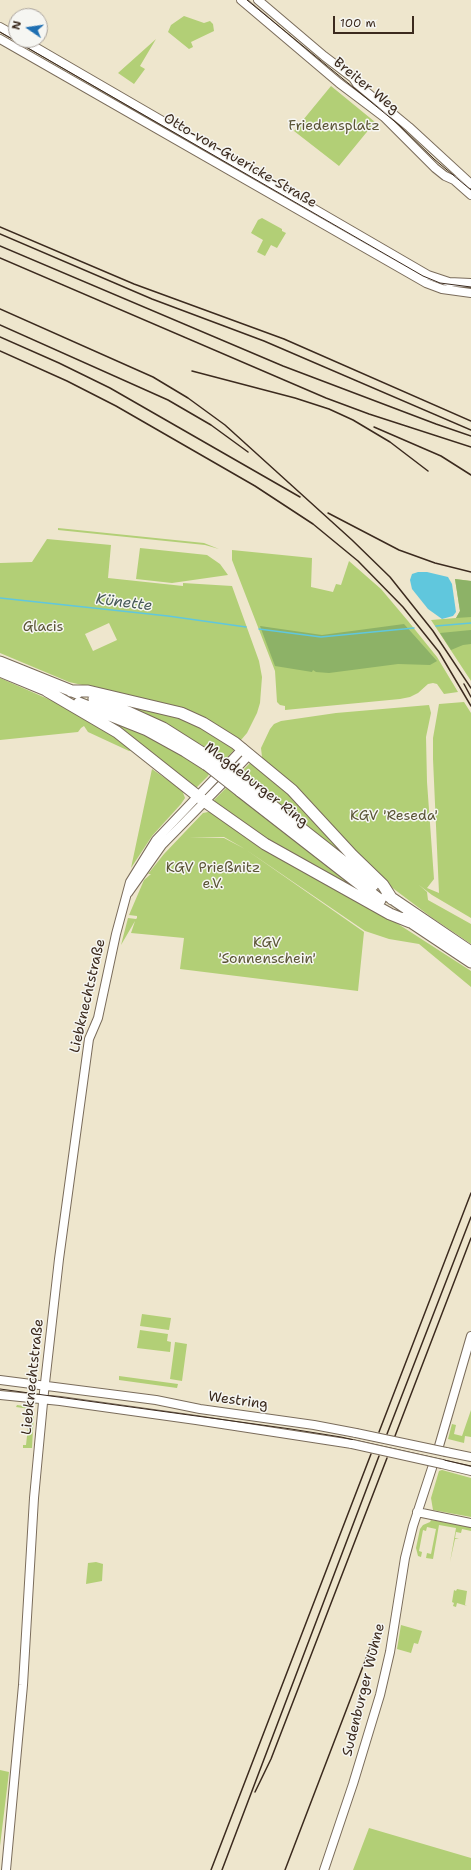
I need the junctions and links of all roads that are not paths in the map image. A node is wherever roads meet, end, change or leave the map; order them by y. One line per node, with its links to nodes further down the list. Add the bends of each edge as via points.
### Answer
1 (241, 0): 6 (street, Breiter Weg, via 384,117 438,170)
2 (258, 0): 5 (street, Breiter Weg, via 353,78)
3 (0, 39): 8 (street, Otto-von-Guericke-Straße, via 426,283 442,290)
4 (37, 48): 7 (street, Otto-von-Guericke-Straße, via 428,275 449,282)
5 (471, 184)
6 (471, 195)
7 (471, 283)
8 (471, 293)
9 (0, 662): 11 (highway, Magdeburger Ring)
10 (0, 671): 12 (highway, Magdeburger Ring)
11 (71, 690): 13 (highway, via 88,691 181,713 203,723); 14 (highway, Magdeburger Ring, via 141,718 180,738)
12 (47, 691): 14 (highway, Magdeburger Ring, via 136,725); 20 (highway, via 116,732)
13 (246, 751): 15 (street); 16 (street); 21 (highway, via 292,790 355,859 383,885)
14 (210, 762): 19 (highway, Magdeburger Ring, bridge)
15 (227, 765)
16 (234, 771)
17 (216, 777): 20 (street, Liebknechtstraße)
18 (223, 783): 20 (street, Liebknechtstraße)
19 (243, 788): 21 (highway, Magdeburger Ring); 22 (highway, Magdeburger Ring, via 329,862)
20 (201, 799): 22 (highway, via 265,844 390,914); 27 (street, Liebknechtstraße, via 152,846 130,882 118,924 98,1018 89,1039)
21 (392, 899): 23 (highway, Magdeburger Ring)
22 (410, 922): 24 (highway, Magdeburger Ring)
23 (471, 952)
24 (471, 962)
25 (471, 1336): 30 (street)
26 (0, 1380): 27 (street, Westring)
27 (44, 1386): 29 (street, Liebknechtstraße); 31 (street, Westring, bridge, via 314,1425)
28 (0, 1395): 29 (street, Westring)
29 (43, 1400): 33 (street, Westring, bridge, via 285,1432 352,1444); 36 (street, Liebknechtstraße, via 34,1498 23,1685)
30 (439, 1446)
31 (471, 1457)
32 (432, 1468): 34 (street, Sudenburger Wuhne)
33 (471, 1471)
34 (417, 1512): 35 (street); 37 (street, Sudenburger Wuhne, via 405,1558 390,1652 380,1695)
35 (471, 1523)
36 (6, 1870)
37 (324, 1870)

